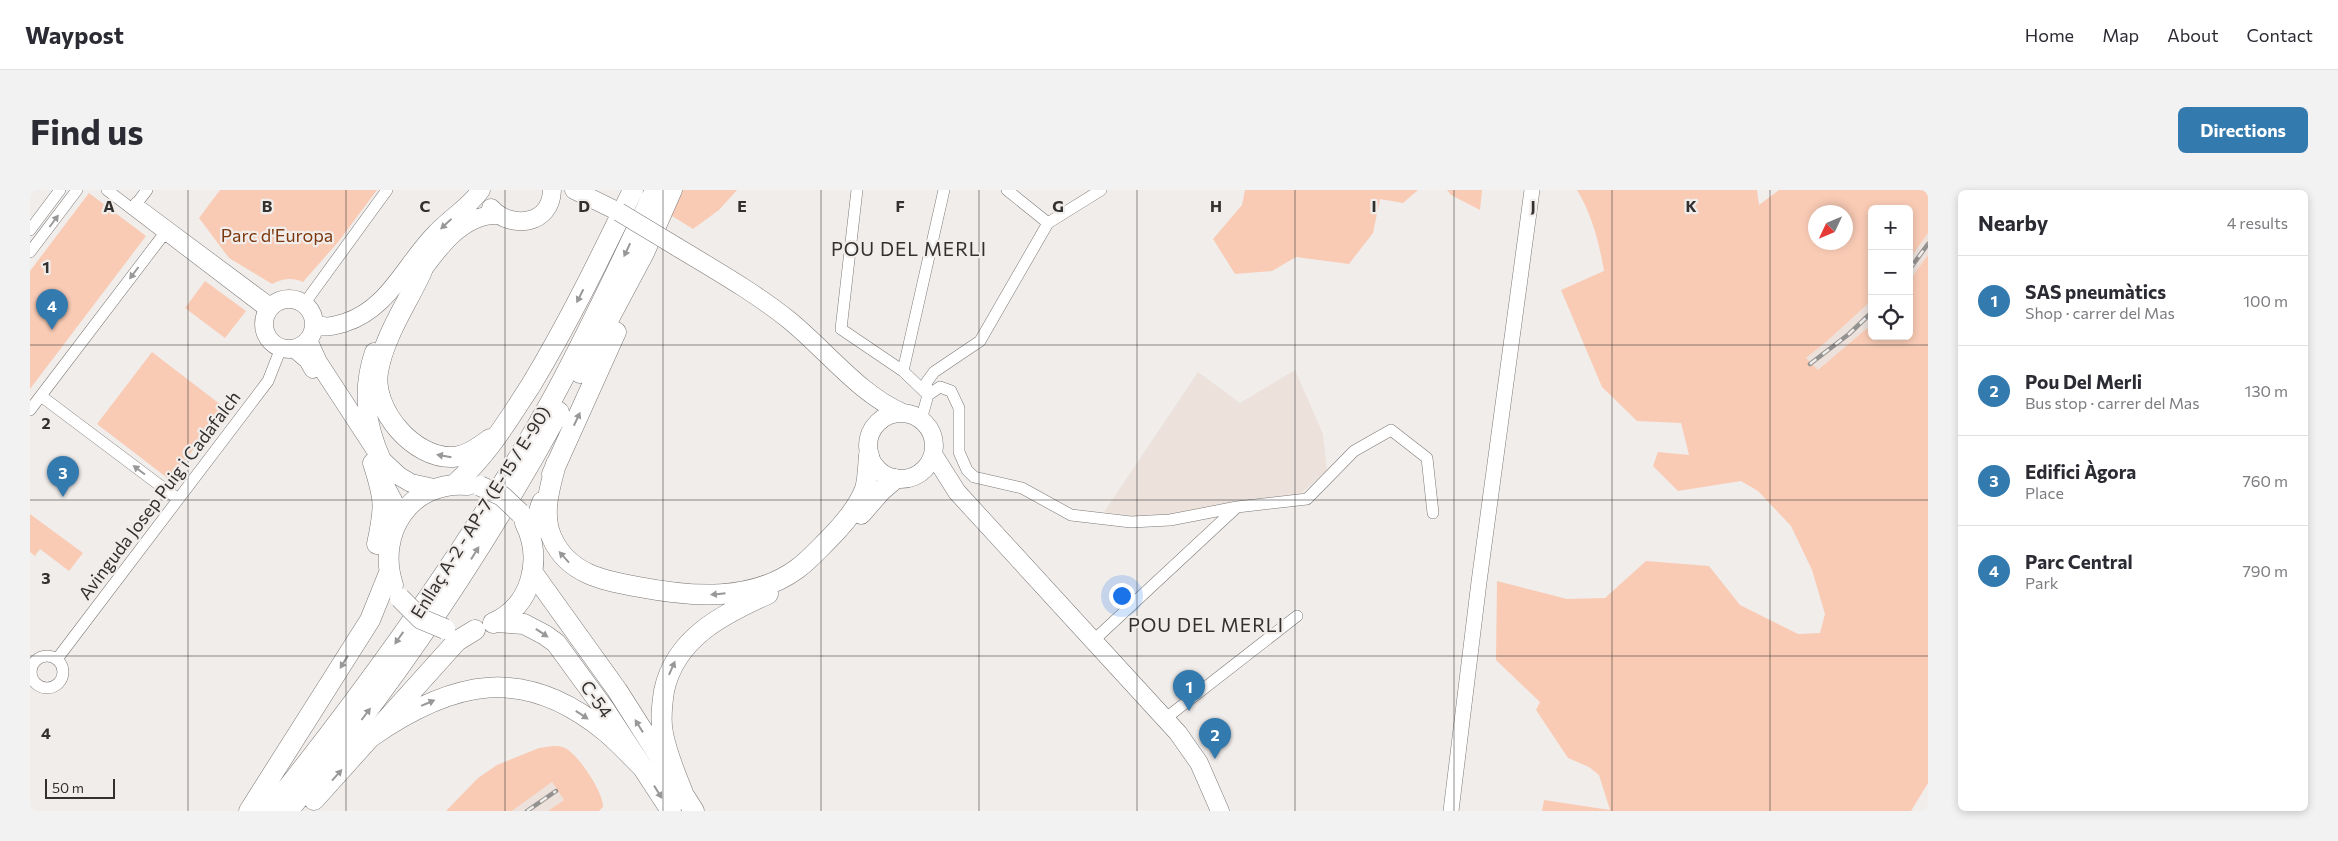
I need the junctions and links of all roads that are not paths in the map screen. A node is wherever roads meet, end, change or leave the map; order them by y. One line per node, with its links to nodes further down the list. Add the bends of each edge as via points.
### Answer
1 (60, 190): 23 (street)
2 (78, 190): 25 (street, one-way to 2)
3 (107, 190): 24 (street)
4 (119, 190): 20 (street)
5 (147, 190): 20 (street)
6 (387, 190): 27 (street)
7 (481, 190): 29 (main road, one-way to 29, via 436,232 394,288 375,306 353,320 335,326 326,327)
8 (484, 190): 21 (main road, via 490,207)
9 (633, 190): 35 (highway, one-way to 35, via 553,348)
10 (655, 190): 70 (highway, Enllaç A-2 - AP-7 (E-15 / E-90), one-way to 70, via 554,394 457,555 342,718)
11 (672, 190): 71 (highway, Enllaç A-2 - AP-7 (E-15 / E-90), one-way to 11, via 369,710 450,594 527,471 644,253)
12 (681, 190): 43 (highway, one-way to 12)
13 (857, 190): 31 (street, via 841,329)
14 (944, 190): 31 (street)
15 (1007, 190): 22 (street)
16 (1101, 190): 22 (street)
17 (1532, 190): 74 (main road)
18 (582, 193): 19 (main road, via 570,198); 32 (main road, bridge, via 727,277 787,318)
19 (550, 198): 21 (main road, via 541,214 531,220 513,222)
20 (137, 204): 28 (street)
21 (497, 215): 26 (main road, via 485,215 463,226)
22 (1048, 223): 33 (street, via 980,341 934,372 926,383)
23 (30, 230)
24 (164, 234): 28 (street); 34 (street, one-way to 34)
25 (30, 252)
26 (422, 271): 35 (highway, one-way to 26, via 477,449 453,457 427,451 392,423 380,402 378,373 385,344); 42 (main road, via 391,314 370,364 365,404)
27 (304, 304): 28 (main road, via 287,299); 29 (main road)
28 (270, 309): 30 (main road, via 264,319 265,333 274,344)
29 (314, 322): 30 (main road, via 311,336)
30 (294, 346): 42 (main road, via 308,360); 48 (street, Avinguda Josep Puig i Cadafalch)
31 (903, 371): 33 (street)
32 (864, 391): 37 (main road); 39 (main road, via 871,416)
33 (928, 394): 38 (street); 49 (street, via 940,387 951,390 959,408 959,452 974,477 1022,488 1071,515 1131,522)
34 (41, 396): 36 (street); 48 (street, one-way to 34)
35 (521, 400): 45 (highway, via 500,434)
36 (30, 410)
37 (903, 413): 38 (main road); 39 (main road, via 884,418)
38 (921, 420): 40 (main road, via 932,436)
39 (870, 433): 41 (main road)
40 (933, 454): 44 (main road, via 926,469); 47 (main road)
41 (869, 455): 43 (highway, one-way to 43, via 865,488 858,504 797,570 746,590 696,595 611,582 570,563 559,551 547,521); 44 (main road, via 879,471)
42 (378, 462): 46 (main road, via 411,483); 51 (main road); 56 (highway, via 384,509)
43 (556, 464): 52 (highway)
44 (903, 479): 47 (main road, via 929,479); 68 (highway, one-way to 44, via 662,732 663,700 673,663 711,623 789,583 814,565 881,490)
45 (455, 484): 46 (highway, C-54 / C-54); 52 (highway, C-54 / C-54, bridge, via 480,486 502,496 520,513)
46 (434, 488): 51 (highway, C-54 / C-54, via 414,501)
47 (957, 492): 59 (main road)
48 (178, 499): 60 (street, Avinguda Josep Puig i Cadafalch)
49 (1237, 507): 50 (street, via 1307,499 1354,451 1391,430 1427,458); 59 (street)
50 (1433, 513)
51 (398, 519): 53 (highway, C-54 / C-54, via 390,536 387,554)
52 (531, 536): 54 (highway, C-54 / C-54, via 535,554)
53 (389, 573): 56 (highway); 58 (highway, C-54 / C-54, bridge, via 400,598 421,619 445,629)
54 (533, 573): 57 (highway, C-54 / C-54, via 527,593 514,609); 68 (highway, C-54, one-way to 54, via 617,690)
55 (1297, 616): 64 (street)
56 (370, 620): 69 (highway, one-way to 69)
57 (496, 622): 58 (highway, C-54 / C-54); 66 (highway, C-54 / C-54, one-way to 66, via 524,624 545,634 556,644)
58 (475, 630): 65 (highway, via 457,640)
59 (1094, 640): 64 (main road)
60 (57, 659): 61 (street, via 48,656); 62 (street, via 63,671 60,681 50,687)
61 (32, 660): 62 (street, via 32,675)
62 (38, 684): 63 (street)
63 (30, 694)
64 (1166, 718): 67 (main road, via 1200,764)
65 (371, 737): 66 (highway, one-way to 66, via 415,708 435,700 473,690 510,686 546,695 565,704 607,733); 72 (highway, one-way to 65)
66 (642, 767): 68 (highway, C-54 / C-54, one-way to 68)
67 (1213, 803): 73 (main road)
68 (683, 807)
69 (249, 811)
70 (269, 811)
71 (288, 811)
72 (305, 811)
73 (1220, 811)
74 (1451, 811)

